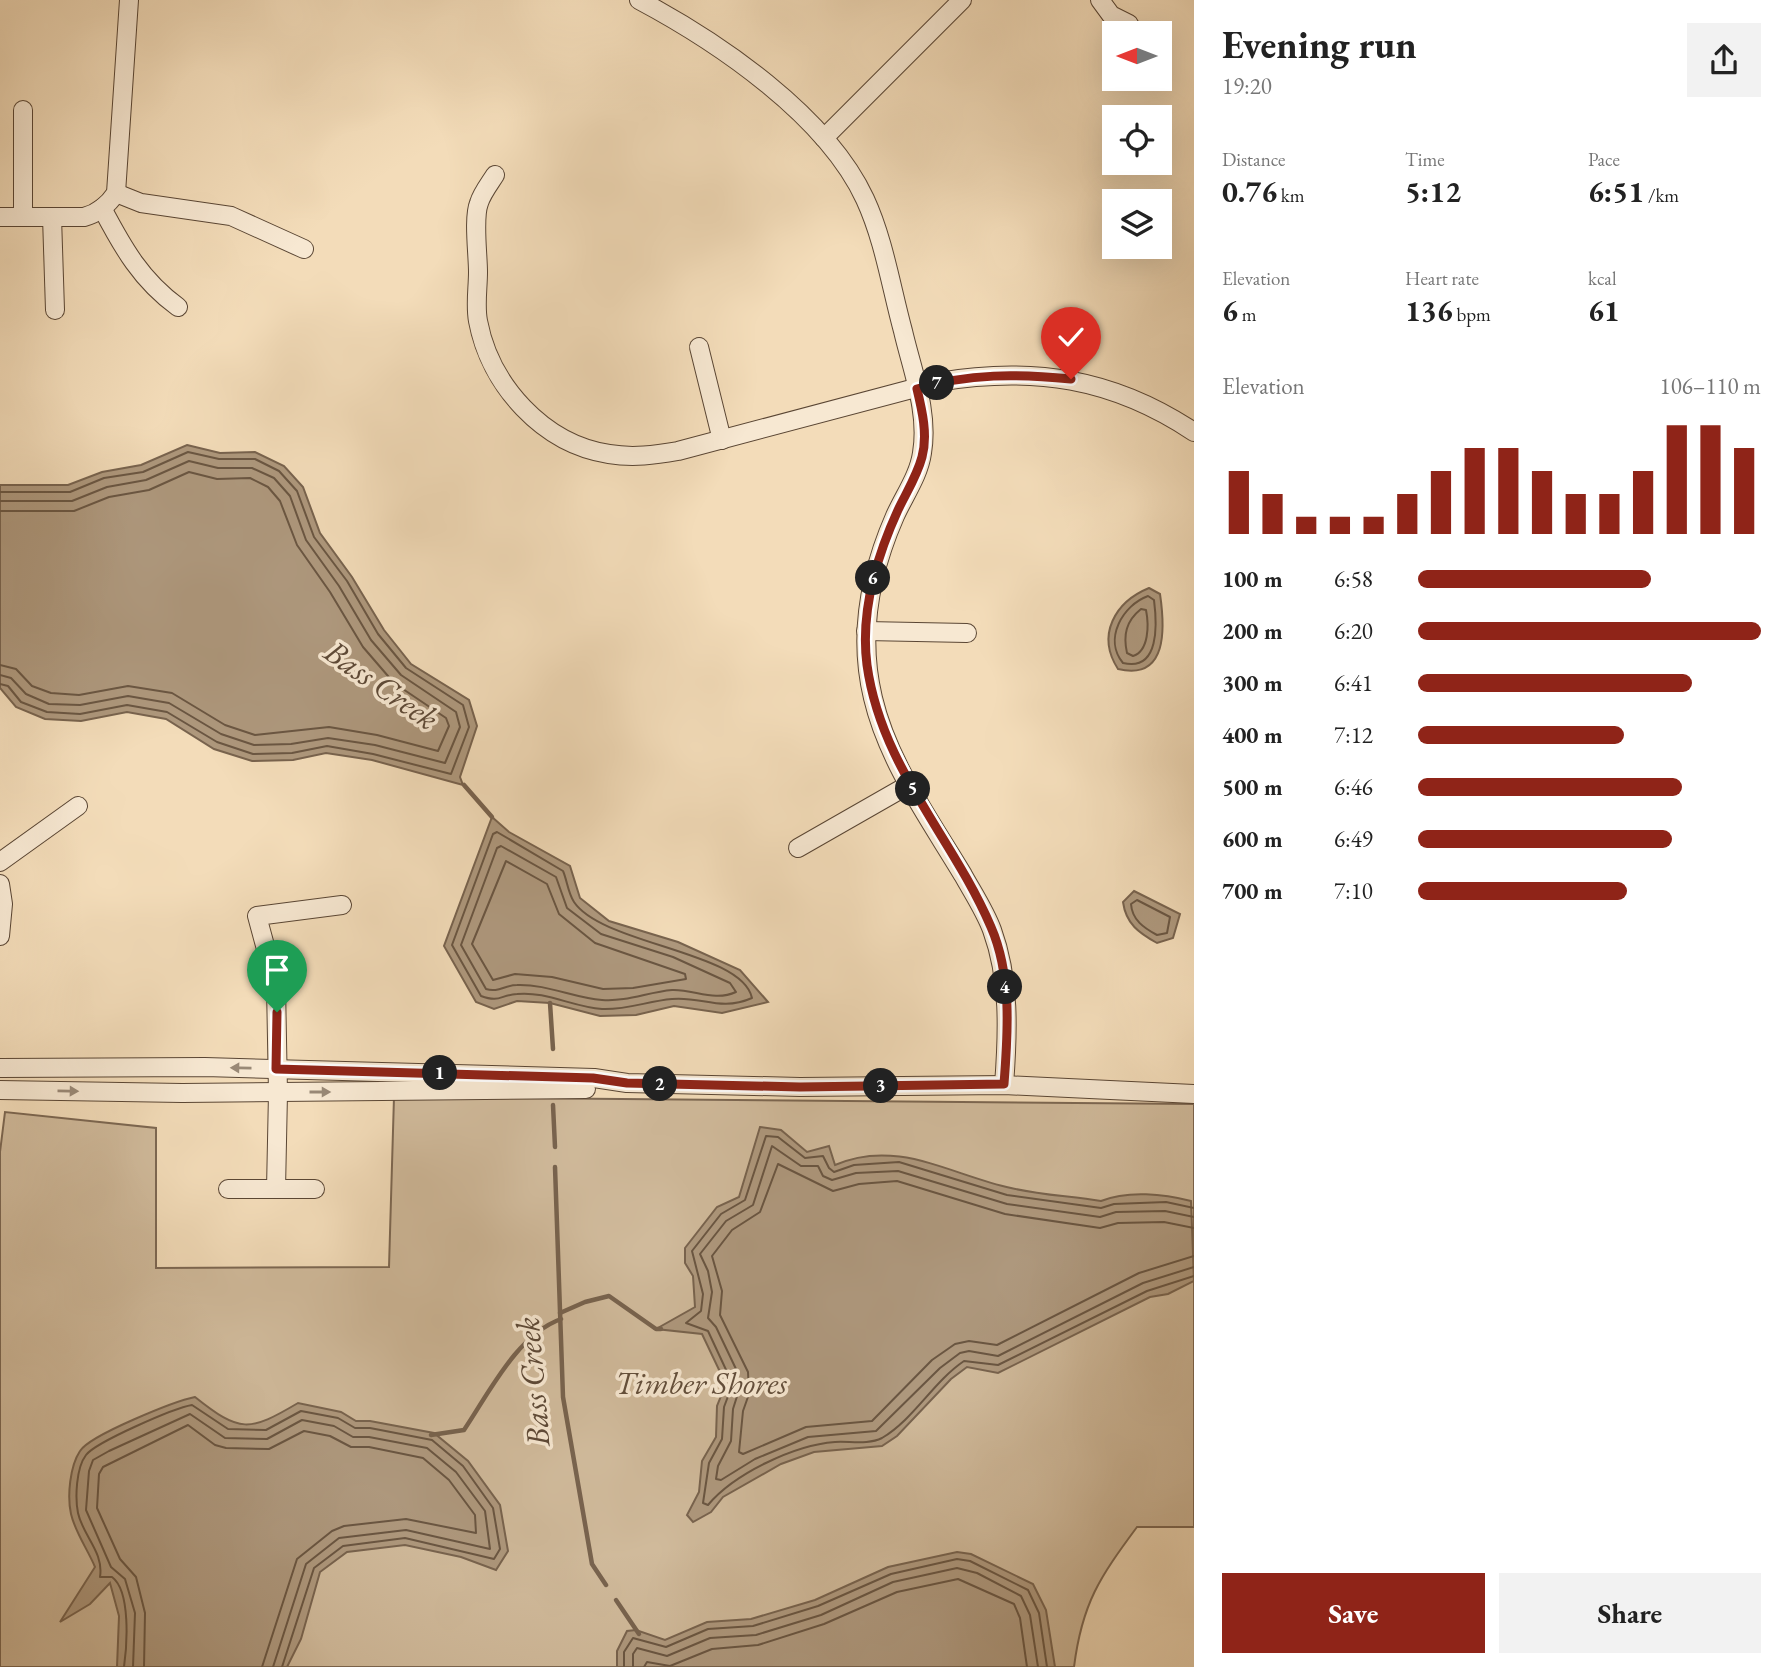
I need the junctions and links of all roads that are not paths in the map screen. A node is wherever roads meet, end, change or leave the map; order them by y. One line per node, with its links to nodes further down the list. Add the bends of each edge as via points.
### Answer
1 (130, 0): 9 (street)
2 (639, 0): 7 (street, via 681,22 733,59)
3 (962, 0): 7 (street)
4 (1100, 0): 5 (street, via 1111,15)
5 (1123, 21)
6 (23, 110): 12 (street)
7 (824, 138): 17 (street, via 864,197 876,228)
8 (495, 174): 19 (street, via 478,204 478,319 501,380 524,409 561,438 608,454 643,456)
9 (116, 193): 10 (street); 13 (street, via 141,203 231,216)
10 (102, 208): 12 (street, via 84,217); 14 (street, via 137,270)
11 (0, 217): 12 (street)
12 (38, 217): 15 (street)
13 (304, 249)
14 (178, 307)
15 (55, 310)
16 (699, 347): 19 (street)
17 (917, 389): 18 (street, via 981,375 1071,379 1154,408); 19 (street); 20 (street, via 924,432 922,456 883,543)
18 (1194, 430)
19 (722, 440)
20 (866, 631): 21 (street); 22 (street, via 872,698 884,735)
21 (967, 633)
22 (910, 784): 24 (street); 32 (street, via 976,898 999,952 1007,1011)
23 (78, 806): 25 (street)
24 (798, 848)
25 (0, 862)
26 (0, 884): 28 (street)
27 (342, 905): 30 (street, via 257,916 276,986)
28 (0, 936)
29 (0, 1068): 30 (street, one-way to 29)
30 (276, 1069): 31 (street, via 593,1078); 34 (street)
31 (627, 1083): 32 (street, via 800,1087); 34 (street, one-way to 31, via 594,1089)
32 (1004, 1084): 35 (street)
33 (0, 1090): 34 (street, one-way to 34)
34 (278, 1093): 36 (street)
35 (1194, 1094)
36 (276, 1188): 37 (street); 38 (street)
37 (228, 1189)
38 (315, 1189)

